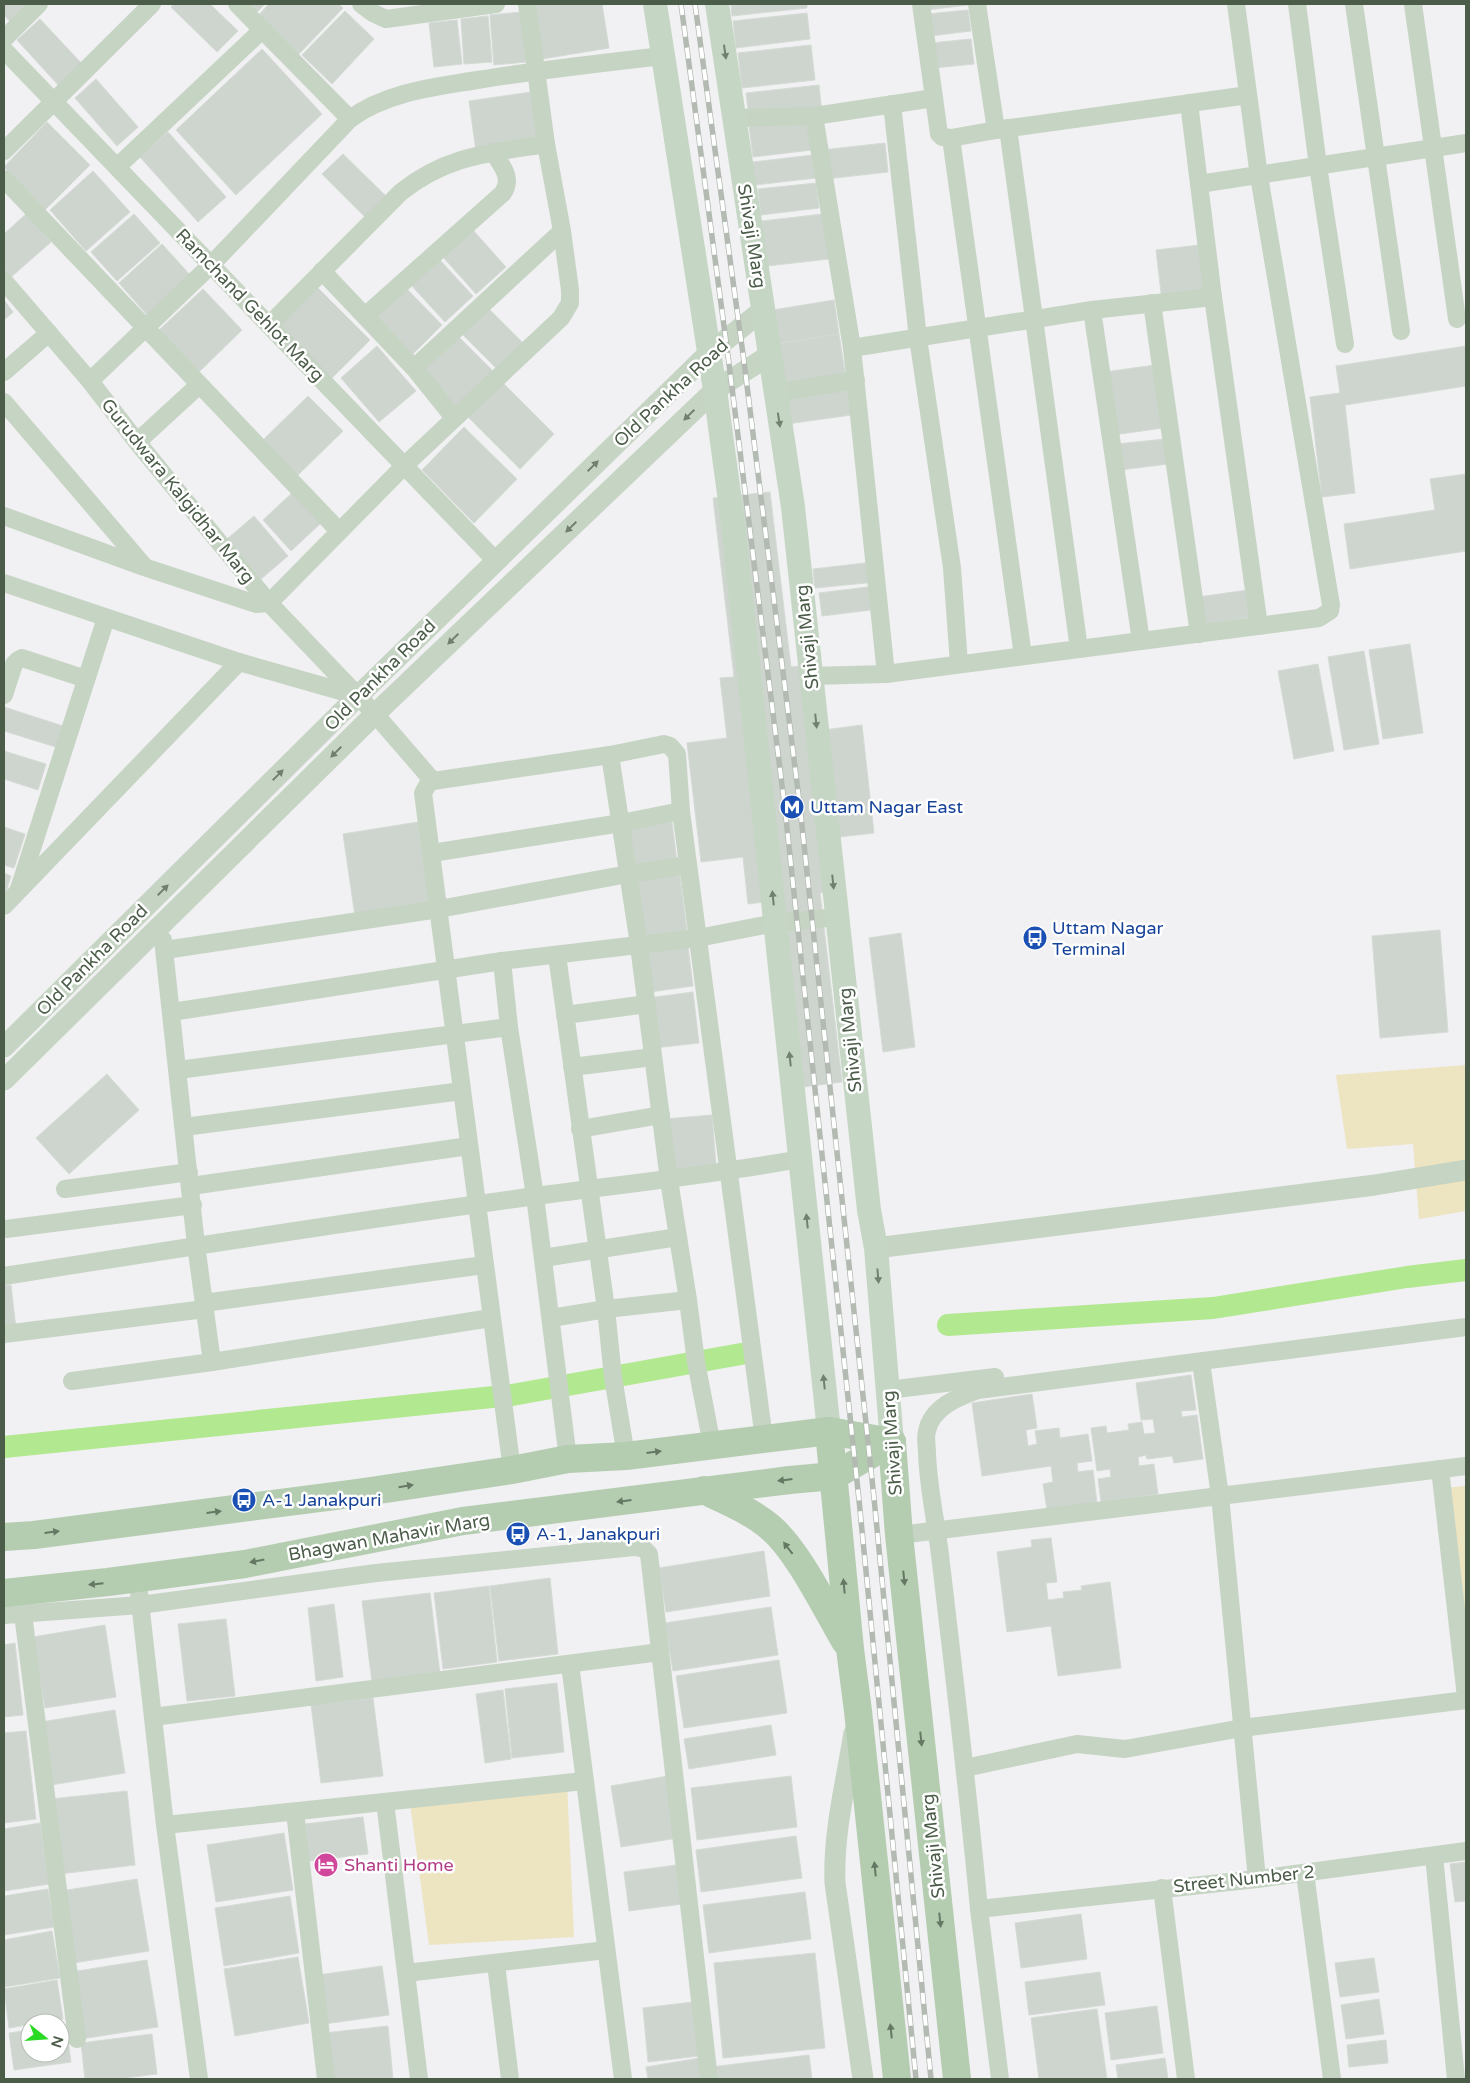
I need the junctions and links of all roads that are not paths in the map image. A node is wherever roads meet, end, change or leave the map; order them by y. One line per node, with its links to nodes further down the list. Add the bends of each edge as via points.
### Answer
1 (39, 4): 17 (street)
2 (152, 4): 23 (street)
3 (237, 4): 16 (street)
4 (362, 4): 15 (street, via 373,14 386,19)
5 (496, 4): 15 (street)
6 (527, 4): 20 (street)
7 (655, 4): 19 (main road)
8 (718, 4): 27 (main road, Shivaji Marg, one-way to 27)
9 (921, 4): 22 (street)
10 (977, 4): 29 (street)
11 (1236, 4): 21 (street)
12 (1297, 4): 37 (street)
13 (1354, 4): 36 (street)
14 (1413, 4): 33 (street)
15 (448, 7)
16 (262, 30): 28 (street); 38 (street)
17 (4, 39)
18 (4, 50): 23 (street, Ramchand Gehlot Marg)
19 (663, 56): 20 (street); 61 (main road)
20 (536, 70): 28 (street, via 422,89 378,103); 32 (street)
21 (1248, 95): 24 (street); 39 (street)
22 (934, 98): 25 (street); 30 (street, via 940,134)
23 (53, 101): 34 (street); 38 (street, Ramchand Gehlot Marg)
24 (1189, 103): 29 (street); 41 (street)
25 (892, 104): 26 (street); 58 (street)
26 (814, 116): 27 (street); 60 (street)
27 (735, 118): 48 (main road, Shivaji Marg)
28 (350, 119): 43 (street)
29 (1002, 129): 30 (street); 51 (street)
30 (951, 138): 54 (street)
31 (1466, 143): 33 (street)
32 (546, 144): 35 (street); 42 (street)
33 (1434, 148): 36 (street); 52 (street)
34 (4, 151)
35 (493, 152): 44 (street, via 464,159 416,180); 50 (street, via 508,180 502,194)
36 (1375, 158): 37 (street); 56 (street)
37 (1318, 166): 39 (street); 59 (street)
38 (117, 167): 43 (street, Ramchand Gehlot Marg)
39 (1259, 176): 41 (street); 81 (street, via 1330,611 1319,618)
40 (4, 178): 55 (street)
41 (1199, 184): 46 (street)
42 (562, 231): 63 (street); 71 (street, via 570,290 567,311)
43 (211, 265): 53 (street, Ramchand Gehlot Marg); 55 (street)
44 (322, 271): 50 (street); 53 (street)
45 (4, 281): 57 (street, Gurudwara Kalgidhar Marg)
46 (1213, 297): 47 (street); 81 (street)
47 (1152, 303): 49 (street); 82 (street)
48 (763, 310): 61 (street, Old Pankha Road); 62 (main road, Shivaji Marg)
49 (1092, 310): 51 (street); 83 (street)
50 (364, 316): 63 (street)
51 (1034, 318): 54 (street); 84 (street)
52 (1457, 319)
53 (269, 325): 73 (street, Ramchand Gehlot Marg)
54 (978, 328): 58 (street); 85 (street)
55 (146, 329): 66 (street); 67 (street)
56 (1401, 331)
57 (49, 334): 64 (street); 66 (street, Gurudwara Kalgidhar Marg)
58 (918, 338): 60 (street); 87 (street, via 952,568)
59 (1345, 344)
60 (852, 348): 65 (street)
61 (708, 354): 68 (main road); 76 (street, Old Pankha Road, one-way to 61)
62 (770, 355): 68 (street, Old Pankha Road); 69 (main road, Shivaji Marg)
63 (414, 368): 71 (street)
64 (4, 372)
65 (856, 380): 69 (street); 88 (street)
66 (90, 381): 72 (street, Gurudwara Kalgidhar Marg)
67 (199, 385): 72 (street); 75 (street)
68 (715, 390): 93 (street, Old Pankha Road, one-way to 93); 105 (main road, one-way to 68, via 733,523)
69 (775, 393): 89 (main road, Shivaji Marg, one-way to 89, via 793,507)
70 (4, 402): 77 (street)
71 (454, 418): 73 (street)
72 (138, 442): 79 (street, Gurudwara Kalgidhar Marg)
73 (405, 465): 75 (street); 76 (street, Ramchand Gehlot Marg)
74 (4, 516): 77 (street)
75 (339, 531): 79 (street)
76 (496, 561): 92 (street, Old Pankha Road)
77 (144, 567): 79 (street, via 256,604)
78 (4, 583): 80 (street)
79 (270, 603): 92 (street, Gurudwara Kalgidhar Marg)
80 (106, 618): 86 (street); 90 (street)
81 (1259, 626): 82 (street)
82 (1199, 634): 83 (street)
83 (1141, 641): 84 (street)
84 (1079, 649): 85 (street)
85 (1023, 656): 87 (street)
86 (239, 662): 92 (street); 101 (street)
87 (959, 664): 88 (street)
88 (886, 674): 89 (street)
89 (811, 676): 104 (main road, Shivaji Marg, one-way to 104)
90 (86, 680): 91 (street, via 22,658 14,664); 101 (street)
91 (4, 695)
92 (358, 696): 93 (street, Gurudwara Kalgidhar Marg); 118 (street, Old Pankha Road, one-way to 92)
93 (375, 714): 95 (street, Gurudwara Kalgidhar Marg); 106 (street, Old Pankha Road, one-way to 106)
94 (610, 755): 95 (street); 96 (street, via 664,744 675,749); 97 (street)
95 (433, 781): 98 (street, via 423,794)
96 (681, 811): 97 (street); 99 (street)
97 (621, 823): 98 (street); 100 (street)
98 (432, 853): 103 (street)
99 (688, 865): 100 (street); 107 (street)
100 (628, 874): 103 (street); 108 (street)
101 (18, 893): 102 (street)
102 (4, 906)
103 (439, 909): 109 (street); 112 (street)
104 (837, 917): 105 (street); 141 (main road, Shivaji Marg, via 869,1210)
105 (775, 923): 107 (street); 128 (main road, one-way to 105)
106 (160, 926): 109 (street); 122 (street, Old Pankha Road)
107 (698, 938): 108 (street); 130 (street)
108 (639, 946): 110 (street); 113 (street)
109 (165, 950): 114 (street)
110 (557, 955): 111 (street); 115 (street)
111 (502, 961): 112 (street); 116 (street)
112 (448, 969): 114 (street); 117 (street)
113 (647, 1004): 115 (street); 119 (street)
114 (172, 1012): 121 (street)
115 (565, 1015): 120 (street)
116 (509, 1026): 117 (street); 135 (street)
117 (455, 1033): 121 (street); 123 (street)
118 (4, 1047)
119 (653, 1057): 120 (street); 124 (street)
120 (572, 1067): 126 (street)
121 (178, 1070): 125 (street)
122 (4, 1080)
123 (462, 1091): 125 (street); 127 (street)
124 (661, 1115): 126 (street); 132 (street)
125 (184, 1127): 131 (street)
126 (580, 1129): 134 (street)
127 (469, 1146): 131 (street); 137 (street)
128 (800, 1160): 130 (street); 158 (main road, one-way to 128)
129 (1466, 1170): 141 (street, via 1375,1185)
130 (728, 1172): 132 (street); 159 (street)
131 (190, 1179): 133 (street); 136 (street)
132 (669, 1180): 134 (street); 139 (street)
133 (65, 1189)
134 (588, 1190): 135 (street); 142 (street)
135 (536, 1196): 137 (street); 143 (street)
136 (193, 1205): 138 (street); 140 (street)
137 (476, 1205): 140 (street); 144 (street)
138 (6, 1230)
139 (678, 1238): 142 (street); 146 (street)
140 (196, 1245): 145 (street); 147 (street)
141 (876, 1248): 157 (main road, Shivaji Marg, one-way to 157)
142 (597, 1249): 143 (street); 148 (street)
143 (543, 1258): 151 (street)
144 (484, 1265): 147 (street); 150 (street)
145 (4, 1276)
146 (688, 1300): 148 (street); 161 (street)
147 (205, 1306): 153 (street); 154 (street)
148 (606, 1309): 151 (street); 162 (street)
149 (1466, 1315): 157 (street)
150 (492, 1318): 154 (street); 166 (street)
151 (551, 1318): 163 (street)
152 (1466, 1327): 155 (street)
153 (4, 1334)
154 (212, 1362): 156 (street)
155 (1201, 1362): 169 (street); 170 (street, via 987,1389 958,1397 945,1405 926,1432 927,1473)
156 (72, 1381)
157 (888, 1390): 160 (main road, Shivaji Marg)
158 (829, 1431): 159 (main road); 160 (main road); 167 (main road)
159 (764, 1439): 161 (main road)
160 (892, 1442): 167 (main road); 171 (main road, Shivaji Marg)
161 (712, 1445): 162 (main road, one-way to 161)
162 (626, 1456): 163 (main road)
163 (568, 1459): 166 (main road)
164 (1466, 1466): 165 (street)
165 (1440, 1469): 169 (street); 181 (street)
166 (512, 1470): 172 (main road, one-way to 166, via 257,1507)
167 (834, 1476): 168 (main road, Bhagwan Mahavir Marg, one-way to 168); 178 (main road, one-way to 167)
168 (704, 1490): 173 (main road, Bhagwan Mahavir Marg, one-way to 173, via 463,1521 245,1564); 178 (main road, one-way to 168, via 791,1551 772,1529 750,1513)
169 (1220, 1496): 170 (street); 184 (street)
170 (937, 1530): 171 (street); 185 (street)
171 (899, 1535): 208 (main road, Shivaji Marg, one-way to 208)
172 (4, 1537)
173 (138, 1578): 174 (main road, Bhagwan Mahavir Marg, one-way to 174); 175 (street)
174 (4, 1593)
175 (140, 1605): 176 (street); 179 (street, via 376,1573 634,1547 643,1548 649,1554); 183 (street)
176 (23, 1614): 177 (street); 199 (street)
177 (4, 1615)
178 (850, 1649): 182 (main road)
179 (660, 1652): 180 (street); 205 (street)
180 (570, 1664): 183 (street); 186 (street)
181 (1466, 1698): 184 (street)
182 (858, 1711): 206 (street, via 834,1864); 207 (main road, one-way to 182)
183 (153, 1718): 189 (street)
184 (1242, 1728): 185 (street, via 1125,1749 1077,1744); 193 (street)
185 (965, 1768): 195 (street)
186 (584, 1781): 187 (street); 196 (street)
187 (385, 1802): 188 (street); 198 (street)
188 (295, 1812): 189 (street); 201 (street)
189 (165, 1825): 200 (street)
190 (1466, 1851): 191 (street, Street Number 2)
191 (1434, 1856): 192 (street, Street Number 2); 212 (street)
192 (1305, 1872): 193 (street, Street Number 2); 211 (street)
193 (1257, 1879): 194 (street, Street Number 2)
194 (1162, 1888): 195 (street, Street Number 2); 210 (street)
195 (979, 1909): 209 (street)
196 (606, 1950): 197 (street); 204 (street)
197 (496, 1964): 198 (street); 203 (street)
198 (406, 1974): 202 (street)
199 (77, 2039)
200 (199, 2079)
201 (326, 2079)
202 (419, 2079)
203 (510, 2079)
204 (623, 2079)
205 (709, 2079)
206 (863, 2079)
207 (896, 2079)
208 (957, 2079)
209 (1000, 2079)
210 (1186, 2079)
211 (1332, 2079)
212 (1456, 2079)

